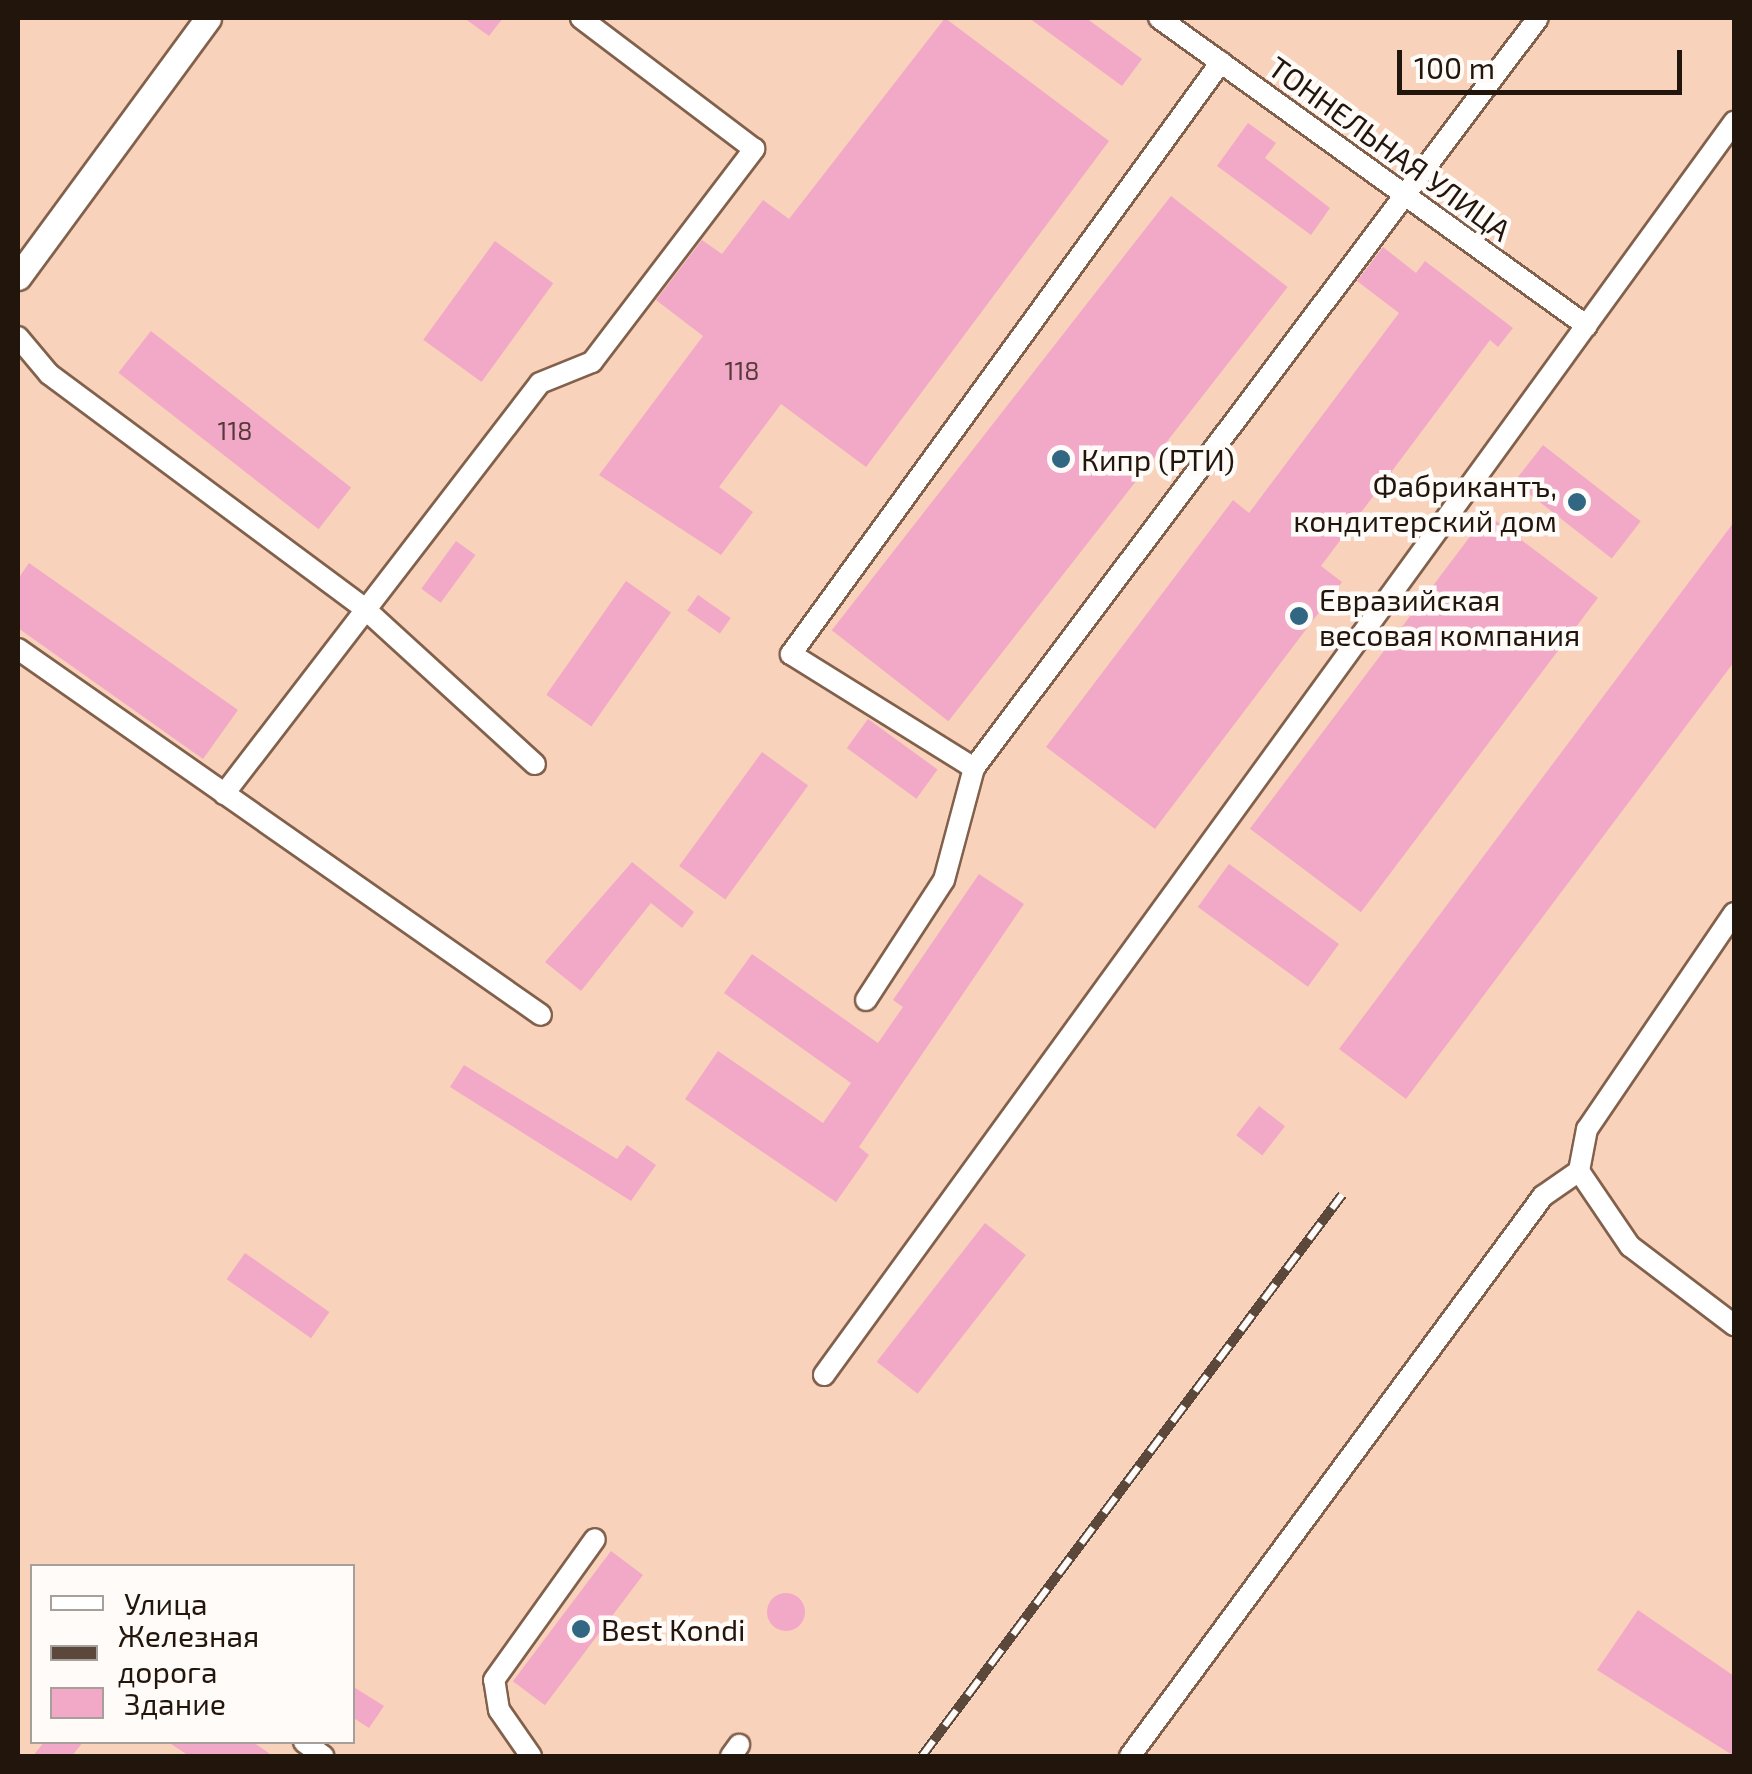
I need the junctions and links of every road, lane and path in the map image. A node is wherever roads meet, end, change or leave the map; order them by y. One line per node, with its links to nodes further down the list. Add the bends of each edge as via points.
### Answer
1 (208, 18): 8 (main road)
2 (581, 18): 11 (street, via 754,149 592,362 540,384)
3 (1159, 18): 5 (street, ТОННЕЛЬНАЯ УЛИЦА)
4 (1538, 18): 7 (street)
5 (1220, 62): 7 (street, ТОННЕЛЬНАЯ УЛИЦА); 14 (street, via 791,654)
6 (1734, 122): 9 (street)
7 (1405, 198): 9 (street, ТОННЕЛЬНАЯ УЛИЦА); 14 (street)
8 (18, 278)
9 (1587, 326): 21 (street)
10 (18, 336): 11 (street, via 49,374)
11 (365, 609): 13 (street); 15 (street)
12 (18, 648): 15 (street)
13 (536, 764)
14 (974, 768): 17 (street, via 944,880)
15 (224, 794): 18 (street)
16 (1734, 913): 19 (street, via 1587,1129)
17 (866, 1000)
18 (540, 1016)
19 (1579, 1171): 20 (street, via 1630,1246); 24 (street, via 1543,1196)
20 (1734, 1325)
21 (824, 1375)
22 (595, 1540): 23 (street, via 494,1680 498,1710)
23 (531, 1756)
24 (1130, 1756)

